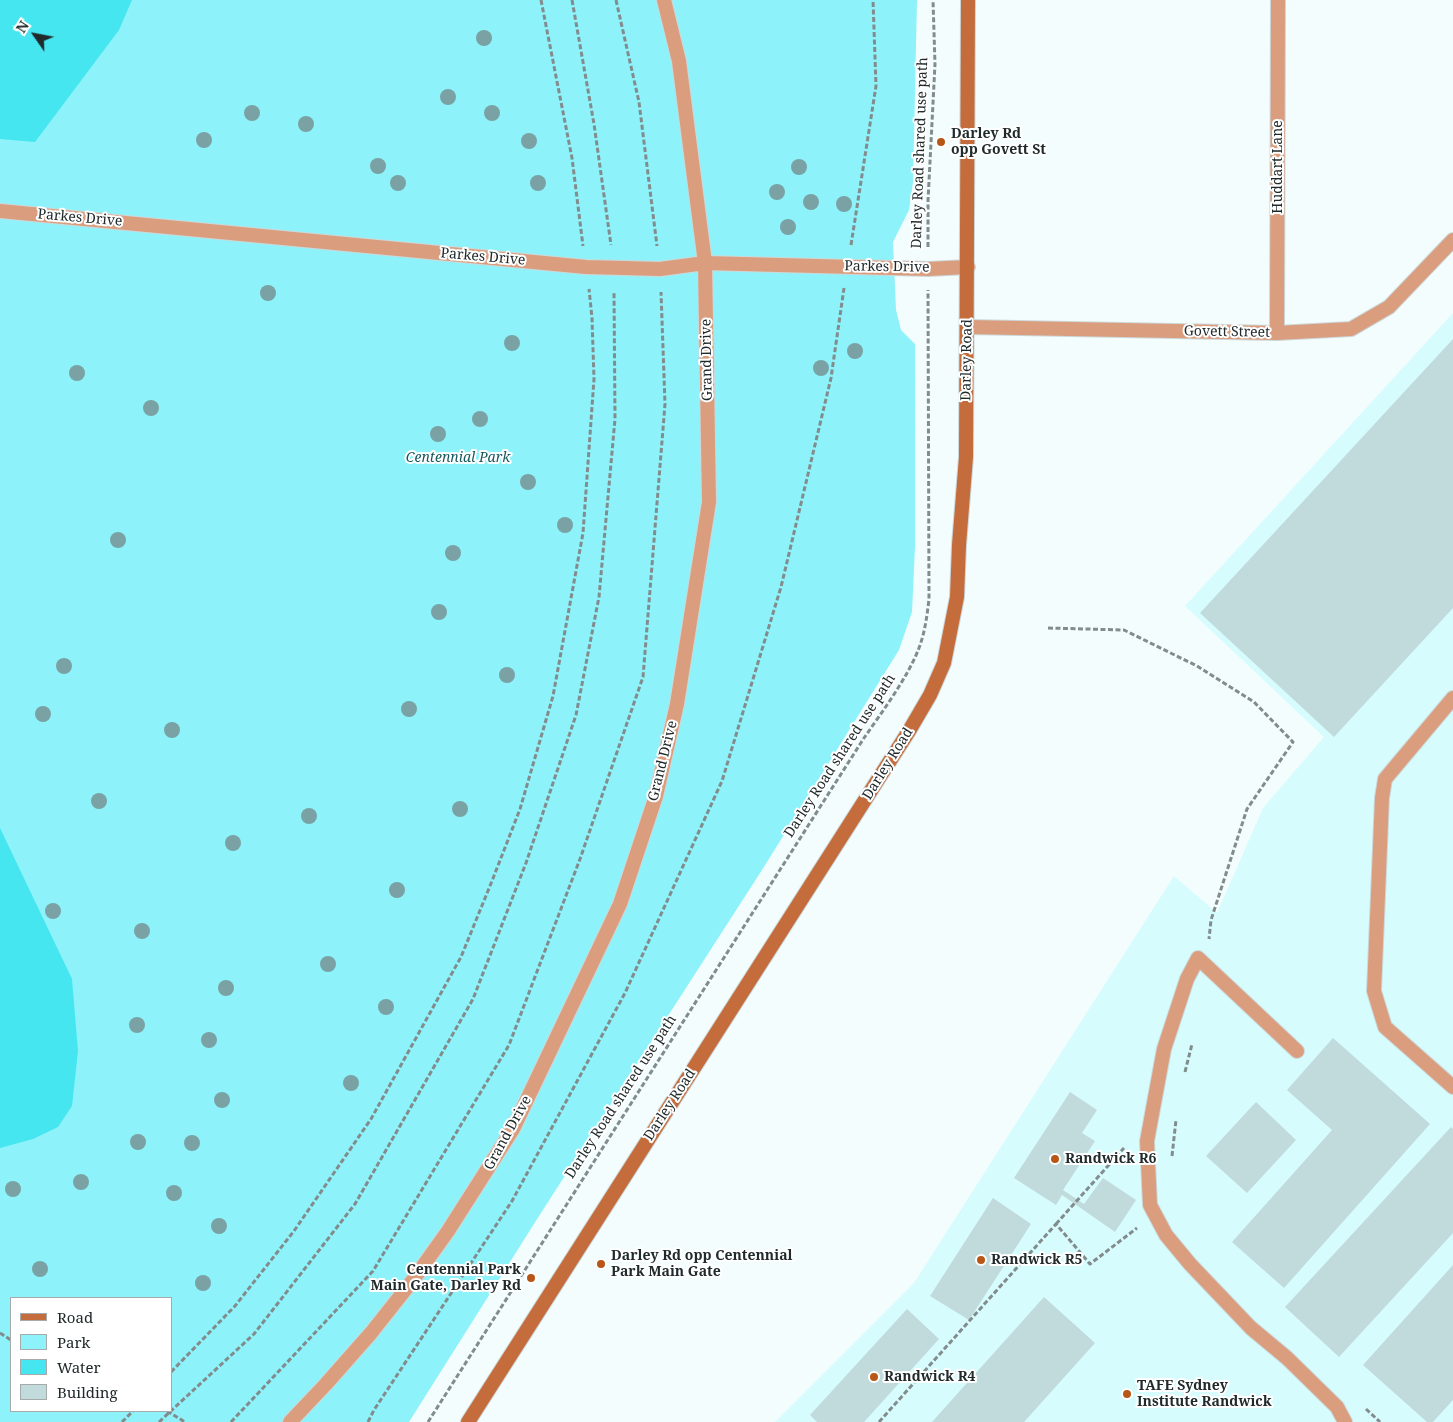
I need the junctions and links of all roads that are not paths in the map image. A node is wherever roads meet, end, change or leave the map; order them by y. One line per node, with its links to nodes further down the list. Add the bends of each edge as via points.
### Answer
1 (664, 0): 6 (street, Grand Drive, via 679,61)
2 (968, 0): 7 (main road, Darley Road)
3 (1278, 0): 9 (street, Huddart Lane)
4 (0, 210): 6 (street, Parkes Drive, via 586,267 660,269)
5 (1453, 240): 9 (street, Govett Street, via 1389,307 1350,329)
6 (705, 263): 7 (street, Parkes Drive, via 928,269); 13 (street, Grand Drive, via 710,502 677,704 656,796 620,904 513,1129 448,1231 371,1333)
7 (968, 267): 8 (main road, Darley Road)
8 (967, 328): 9 (street, Govett Street); 14 (main road, Darley Road, via 966,457 957,597 944,663 930,695)
9 (1277, 333)
10 (1453, 698): 12 (street, via 1385,778 1374,992 1385,1027)
11 (1297, 1050): 15 (street, via 1198,958 1186,979 1164,1049 1148,1146 1150,1205 1166,1235 1190,1264 1251,1328 1337,1407)
12 (1453, 1088)
13 (290, 1422)
14 (468, 1422)
15 (1345, 1422)

